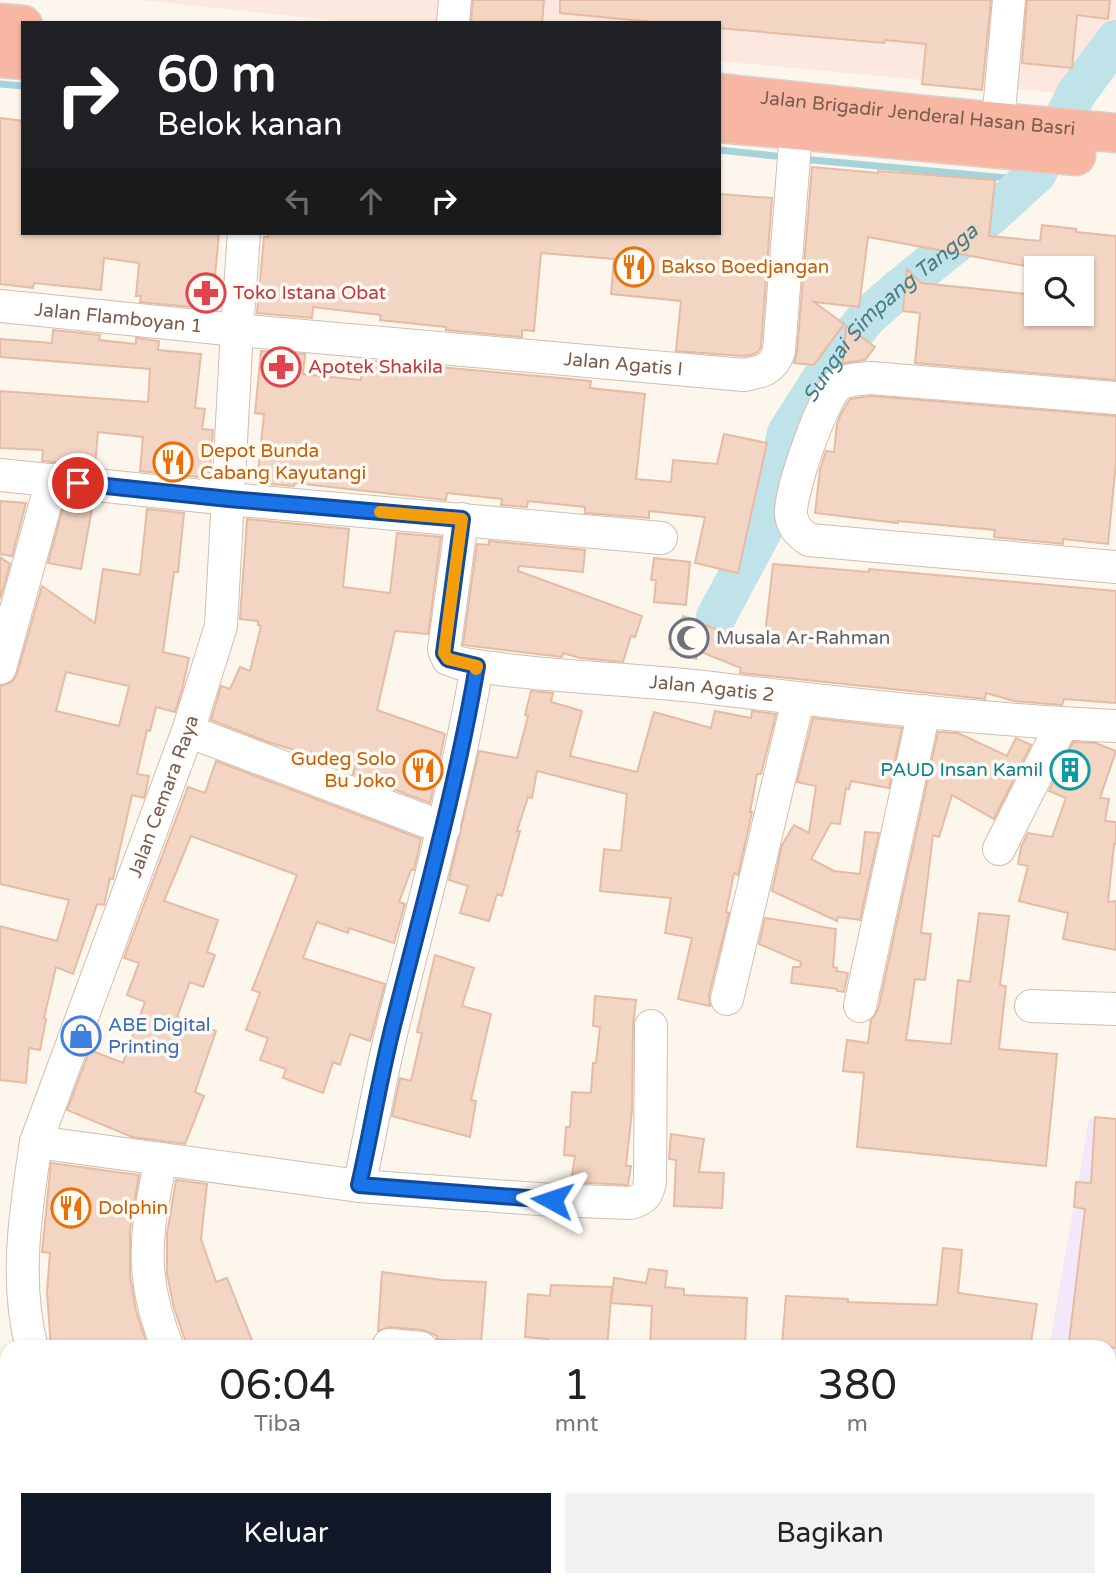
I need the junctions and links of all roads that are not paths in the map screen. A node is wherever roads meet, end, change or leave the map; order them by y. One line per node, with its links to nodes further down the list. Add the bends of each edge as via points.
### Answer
1 (455, 0): 3 (street)
2 (1009, 0): 9 (street)
3 (453, 21)
4 (0, 23): 5 (highway)
5 (21, 25)
6 (0, 58): 7 (highway)
7 (21, 60)
8 (721, 93): 11 (highway, Jalan Brigadir Jenderal Hasan Basri)
9 (998, 122): 11 (highway, Jalan Brigadir Jenderal Hasan Basri); 13 (highway, Jalan Brigadir Jenderal Hasan Basri)
10 (721, 123): 12 (highway, Jalan Brigadir Jenderal Hasan Basri)
11 (923, 129): 12 (highway, Jalan Brigadir Jenderal Hasan Basri); 13 (highway, Jalan Brigadir Jenderal Hasan Basri)
12 (796, 131): 18 (street, Jalan Agatis I, via 779,351 773,364 761,372 744,375)
13 (1031, 139): 14 (highway, Jalan Brigadir Jenderal Hasan Basri)
14 (1095, 140): 15 (highway, Jalan Brigadir Jenderal Hasan Basri)
15 (1116, 160)
16 (244, 235): 18 (street, Jalan Cemara Raya)
17 (0, 306): 18 (street, Jalan Flamboyan 1)
18 (237, 330): 22 (street, Jalan Cemara Raya)
19 (1116, 398): 25 (street, via 871,378 848,381 828,397 793,494 791,512 796,530 809,540)
20 (0, 475): 21 (street)
21 (52, 480): 22 (street); 26 (street)
22 (229, 499): 23 (street); 33 (street, Jalan Cemara Raya, via 221,626)
23 (462, 519): 24 (street); 27 (street, Jalan Agatis 2, via 444,653 448,659)
24 (661, 538)
25 (1116, 567)
26 (4, 631): 28 (street)
27 (477, 666): 29 (street, Jalan Agatis 2); 34 (street)
28 (0, 667)
29 (798, 700): 30 (street, Jalan Agatis 2); 36 (street)
30 (924, 711): 31 (street, Jalan Agatis 2); 37 (street)
31 (1062, 724): 32 (street, Jalan Agatis 2); 35 (street)
32 (1116, 726)
33 (188, 731): 34 (street); 41 (street, Jalan Cemara Raya)
34 (444, 828): 43 (street, via 395,1017)
35 (999, 849)
36 (727, 999)
37 (860, 1006)
38 (1031, 1006): 39 (street)
39 (1116, 1009)
40 (652, 1026): 43 (street, via 650,1181 648,1194 640,1201 552,1200)
41 (36, 1142): 42 (street); 44 (street, Jalan Cemara Raya)
42 (161, 1159): 43 (street); 46 (street, via 146,1250 154,1308)
43 (359, 1185)
44 (12, 1273): 45 (street, Jalan Cemara Raya, via 24,1303)
45 (31, 1340)
46 (165, 1340)

